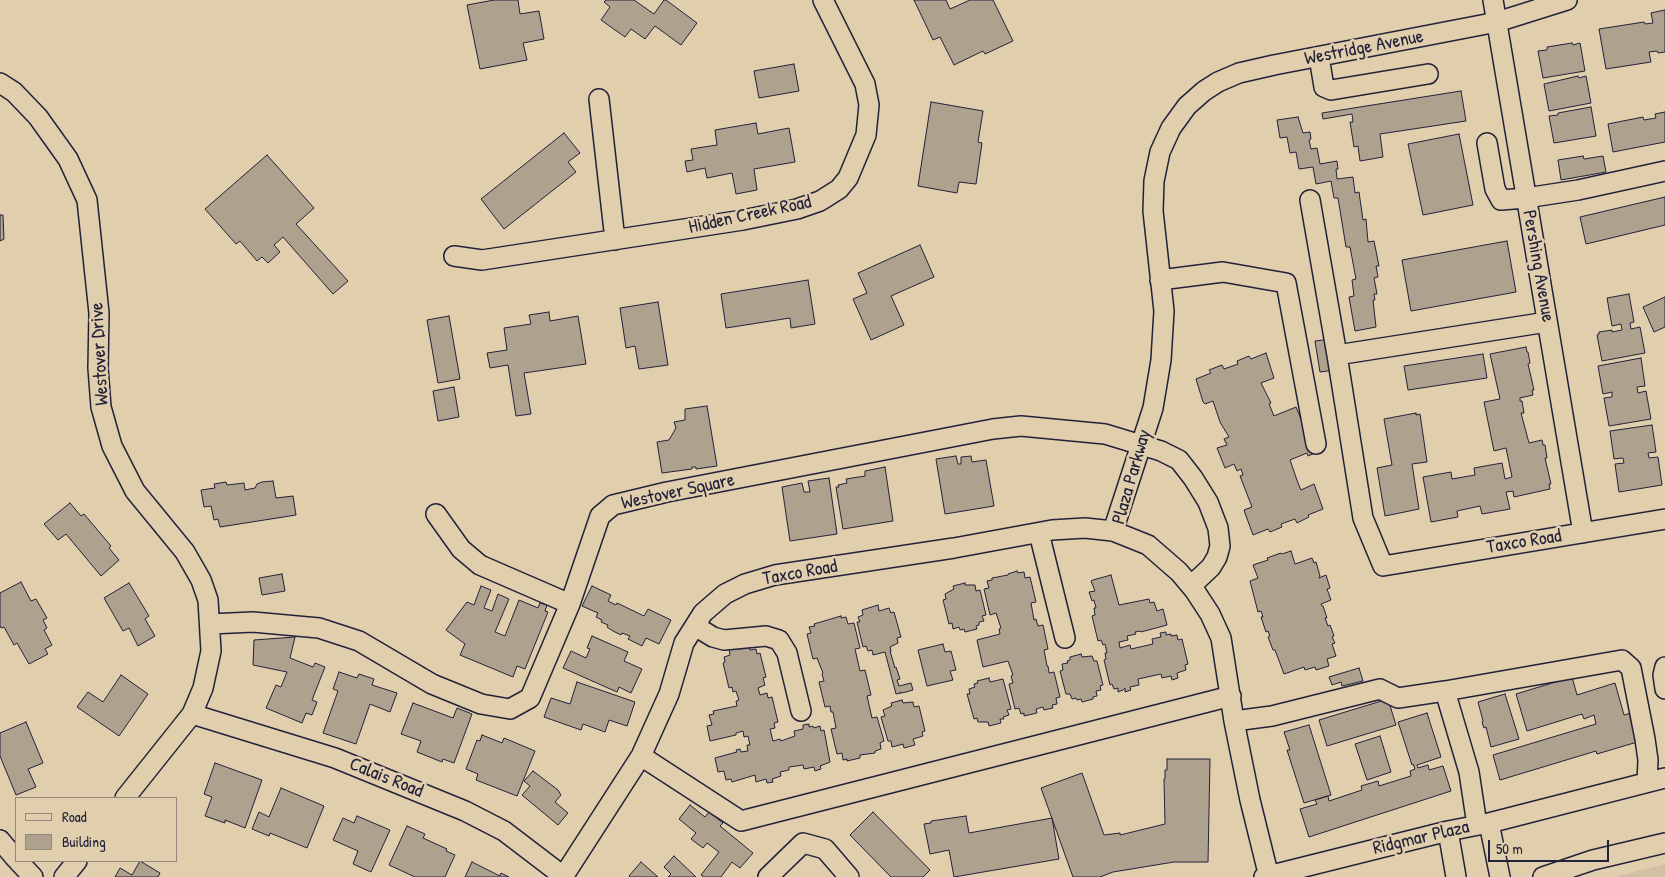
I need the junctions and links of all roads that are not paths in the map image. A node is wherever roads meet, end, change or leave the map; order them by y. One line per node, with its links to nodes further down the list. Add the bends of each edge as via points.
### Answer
1 (823, 0): 14 (street, Hidden Creek Road, via 865,84 869,105 866,134 848,178 839,189 820,201 797,209)
2 (1493, 0): 4 (street, Pershing Avenue)
3 (1567, 0): 4 (street, Westridge Avenue)
4 (1497, 22): 5 (street, Westridge Avenue); 12 (street, Pershing Avenue)
5 (1319, 57): 6 (street, via 1324,87 1331,90); 9 (street, Westridge Avenue, via 1239,73 1218,82 1198,96)
6 (1428, 74)
7 (0, 83): 28 (street, Westover Drive, via 14,92 38,117 68,159 87,200 99,313 101,407 112,446 135,491 185,552 201,580 208,600)
8 (599, 99): 14 (street)
9 (1176, 121): 16 (street, Plaza Parkway, via 1160,152 1154,181 1153,211)
10 (1487, 143): 12 (street, via 1495,189 1501,200)
11 (1665, 171): 12 (street)
12 (1526, 198): 17 (street, Pershing Avenue)
13 (1310, 200): 18 (street)
14 (615, 240): 15 (street, Hidden Creek Road, via 482,260)
15 (454, 256)
16 (1160, 280): 19 (street, Plaza Parkway, via 1164,311 1161,360 1153,408); 20 (street, via 1223,272 1286,283)
17 (1547, 322): 18 (street); 24 (street, Pershing Avenue)
18 (1337, 354): 24 (street, Taxco Road, via 1363,518 1383,566)
19 (1140, 444): 23 (street, Plaza Parkway); 26 (street, Westover Square, via 1179,460 1208,502 1218,528 1220,546 1217,557); 27 (street, Westover Square, via 1105,434 1021,426 993,429 626,502 613,506 600,516)
20 (1316, 444)
21 (436, 514): 27 (street, via 461,549 480,565)
22 (1665, 519): 24 (street, Taxco Road)
23 (1113, 531): 25 (street, Taxco Road, via 1085,528); 26 (street, Plaza Parkway, via 1148,546)
24 (1583, 532)
25 (1039, 533): 29 (street, Taxco Road, via 775,575 726,594 703,613); 30 (street)
26 (1191, 586): 34 (street, Plaza Parkway, via 1222,638)
27 (570, 604): 28 (street, Westover Square, via 530,698 510,709 481,704 432,684 359,641 319,628 253,622)
28 (210, 624): 36 (street, Westover Drive, via 211,650 203,688)
29 (695, 626): 35 (street, via 724,640 766,636 779,640 786,653); 38 (street, Taxco Road, via 684,643 669,694)
30 (1065, 638)
31 (1665, 667): 32 (street)
32 (1665, 689)
33 (1445, 691): 37 (street, via 1398,698 1380,689); 39 (street, via 1622,660 1631,668 1648,760); 41 (street)
34 (1231, 696): 37 (street, Plaza Parkway); 38 (street, via 741,821)
35 (801, 711)
36 (192, 714): 40 (street, Westover Drive); 51 (street, Calais Road, via 335,758 465,810 504,831)
37 (1234, 721): 48 (street, Plaza Parkway)
38 (641, 756): 51 (street, Taxco Road)
39 (1656, 780): 41 (street, Ridgmar Plaza)
40 (126, 797)
41 (1483, 824): 42 (street, Ridgmar Plaza); 55 (street)
42 (1448, 831): 48 (street, Ridgmar Plaza); 54 (street)
43 (0, 840): 45 (street)
44 (1665, 843): 56 (street, via 1594,860)
45 (15, 858)
46 (19, 862): 49 (street)
47 (76, 862): 50 (street)
48 (1267, 876)
49 (33, 877)
50 (64, 877)
51 (563, 877)
52 (768, 877): 53 (street, via 803,843 825,849)
53 (849, 877)
54 (1456, 877)
55 (1500, 877)
56 (1543, 877)

